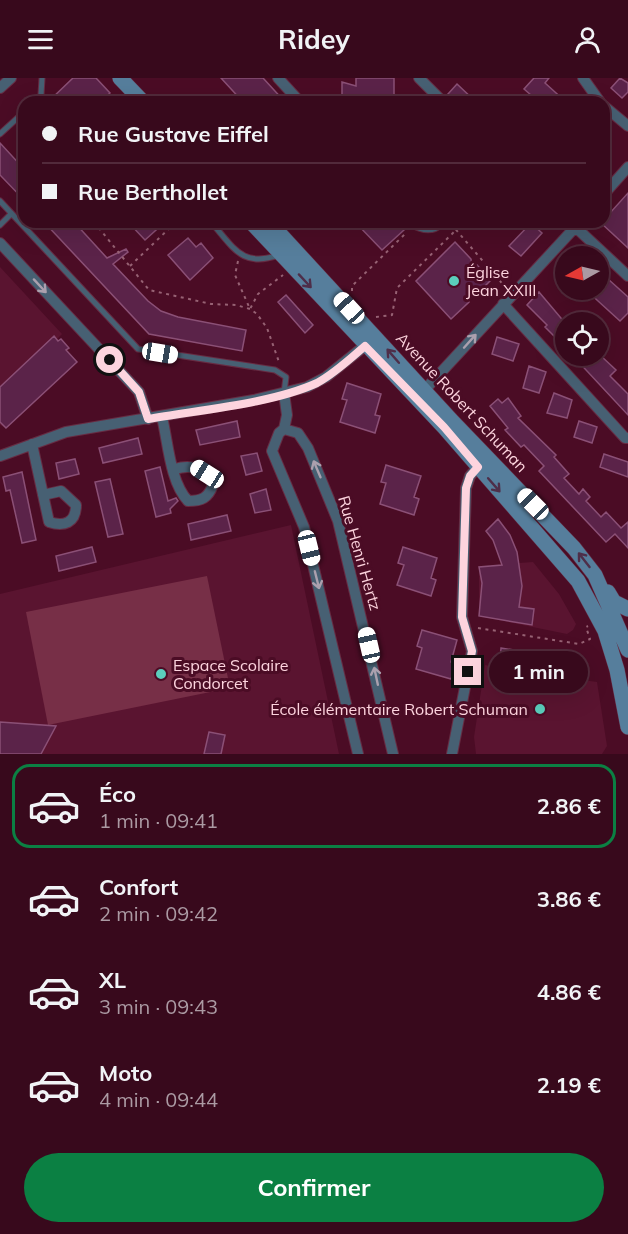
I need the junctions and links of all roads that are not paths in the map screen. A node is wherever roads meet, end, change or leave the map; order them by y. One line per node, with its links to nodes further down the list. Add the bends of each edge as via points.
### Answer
1 (11, 78): 8 (street)
2 (42, 78): 9 (lane)
3 (120, 78): 10 (main road)
4 (131, 78): 11 (main road)
5 (278, 78): 12 (street)
6 (420, 78): 13 (street)
7 (584, 78): 14 (street)
8 (1, 87)
9 (40, 96)
10 (133, 96)
11 (147, 96)
12 (294, 96)
13 (437, 96)
14 (596, 96)
15 (610, 111): 17 (street)
16 (18, 118): 18 (lane)
17 (628, 126)
18 (0, 134)
19 (628, 167): 20 (street)
20 (610, 187)
21 (0, 201): 22 (lane)
22 (11, 214): 23 (lane); 24 (lane)
23 (18, 221)
24 (0, 225)
25 (24, 228): 36 (lane, via 138,349 275,370 285,377)
26 (216, 228): 32 (lane, via 239,254 253,260)
27 (257, 228): 32 (main road, Avenue Robert Schuman)
28 (275, 228): 35 (main road, Avenue Robert Schuman, via 361,321)
29 (571, 228): 34 (street)
30 (579, 228): 33 (street)
31 (0, 243): 39 (street, one-way to 39, via 139,392)
32 (281, 254): 35 (main road, Avenue Robert Schuman, one-way to 35)
33 (628, 276)
34 (503, 304): 37 (street, one-way to 34); 41 (street)
35 (370, 341): 36 (street, via 318,382); 37 (main road, Avenue Robert Schuman)
36 (284, 393): 38 (street); 40 (street)
37 (420, 395): 44 (main road, Avenue Robert Schuman); 47 (main road, Avenue Robert Schuman, one-way to 37, via 573,548)
38 (162, 417): 39 (street); 45 (street)
39 (148, 419): 42 (street, via 78,429)
40 (284, 429): 53 (street, one-way to 53, via 272,451 304,527); 54 (street, Rue Henri Hertz, one-way to 40, via 338,521 308,448 298,433)
41 (628, 438)
42 (32, 444): 43 (street); 46 (street)
43 (0, 456)
44 (478, 467): 49 (main road, Avenue Robert Schuman, one-way to 49); 55 (street, via 466,488 462,617 472,651)
45 (175, 470)
46 (43, 495)
47 (599, 585): 48 (main road, via 614,602); 49 (main road, Avenue Robert Schuman)
48 (628, 609)
49 (618, 626): 50 (main road, Avenue Robert Schuman); 51 (main road); 52 (main road, Avenue Robert Schuman, via 617,670)
50 (628, 650)
51 (628, 658)
52 (628, 727)
53 (358, 754)
54 (393, 754)
55 (452, 754)

